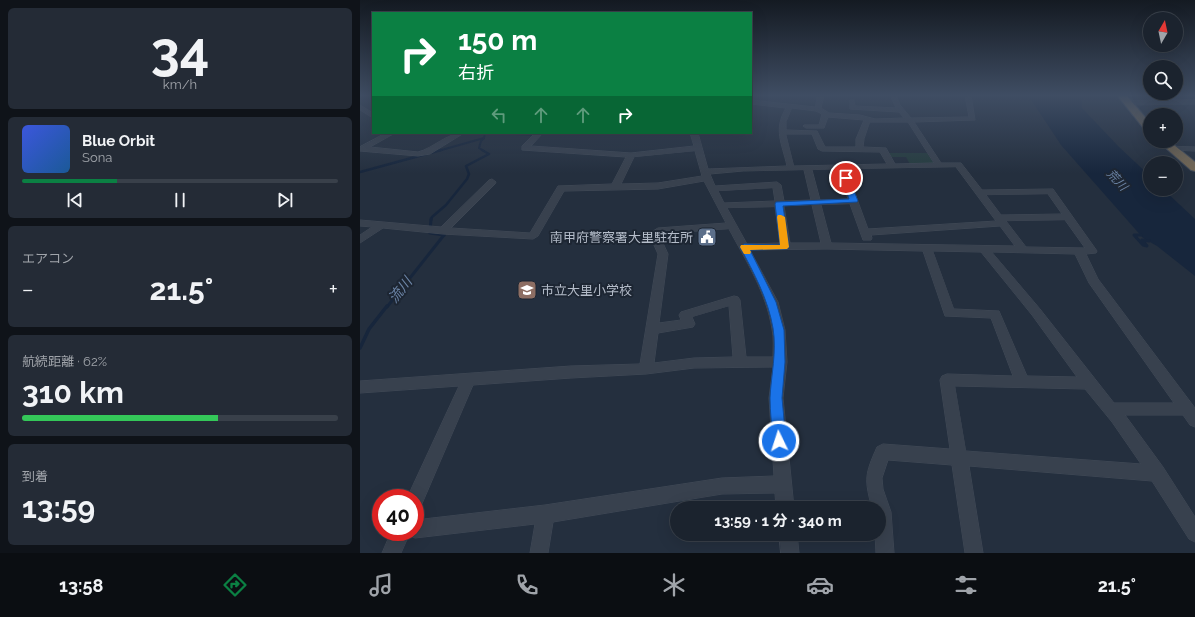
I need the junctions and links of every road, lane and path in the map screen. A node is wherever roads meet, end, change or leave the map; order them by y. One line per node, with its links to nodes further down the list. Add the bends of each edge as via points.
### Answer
1 (783, 121): 8 (street)
2 (823, 121): 7 (street, via 822,127)
3 (867, 121): 18 (street, via 860,139)
4 (906, 121): 5 (street)
5 (910, 121): 6 (street); 20 (street)
6 (916, 121)
7 (799, 126)
8 (782, 132): 18 (street, via 815,132 822,149); 23 (street)
9 (389, 134): 16 (street)
10 (458, 134): 16 (street, via 427,152 418,154)
11 (538, 134): 19 (street, via 525,148)
12 (694, 134): 14 (street)
13 (1183, 147): 17 (street)
14 (698, 148): 19 (street); 26 (street)
15 (1172, 148): 25 (highway)
16 (361, 149)
17 (1195, 149)
18 (859, 150): 21 (street, via 883,150)
19 (631, 156): 28 (street)
20 (939, 165): 21 (street); 29 (street, via 958,166)
21 (892, 166): 22 (street)
22 (841, 167): 24 (street); 30 (street)
23 (791, 168): 24 (street); 26 (street, via 743,169)
24 (807, 168): 31 (street)
25 (1195, 168)
26 (708, 180): 28 (street, via 658,186); 32 (street, via 777,185); 33 (street)
27 (492, 182): 39 (street)
28 (615, 187): 39 (street, via 561,188 533,236)
29 (980, 193): 34 (street, via 1050,191); 35 (street)
30 (854, 201): 31 (street); 40 (street)
31 (816, 202): 32 (street); 42 (street)
32 (779, 204): 33 (street); 44 (street)
33 (721, 206): 38 (street)
34 (1069, 217): 35 (street); 49 (street, via 1092,251)
35 (1001, 220): 40 (street); 48 (street)
36 (360, 223): 37 (street)
37 (380, 226): 39 (street); 41 (street)
38 (732, 226): 43 (street); 50 (street, via 658,231 658,243 662,254)
39 (436, 230)
40 (865, 232): 45 (street)
41 (360, 240)
42 (827, 246): 44 (street); 45 (street)
43 (744, 247): 44 (street); 51 (street, via 772,302 779,330)
44 (784, 247)
45 (871, 247): 46 (street)
46 (927, 248): 47 (street); 55 (street, via 949,313 995,314)
47 (984, 249): 48 (street); 56 (street, via 1036,312)
48 (1023, 250): 49 (street)
49 (1078, 251): 59 (street, via 1093,280)
50 (652, 328): 52 (street, via 688,324 685,315 734,300); 53 (street)
51 (780, 362): 52 (street); 62 (street, via 776,398)
52 (740, 363): 53 (street, via 694,363)
53 (646, 369): 54 (street)
54 (469, 379): 57 (street); 63 (street)
55 (1022, 381): 56 (street); 60 (street, via 947,380)
56 (1088, 383): 58 (street)
57 (360, 387)
58 (1111, 410): 59 (street); 61 (street)
59 (1191, 415)
60 (960, 459): 61 (street); 73 (street, via 883,452 874,478 882,512); 74 (street)
61 (1157, 473): 67 (street)
62 (782, 484): 64 (street); 65 (street, via 722,486)
63 (420, 489)
64 (784, 501)
65 (545, 514): 66 (street); 71 (street)
66 (424, 528)
67 (1195, 533)
68 (396, 541): 70 (street)
69 (789, 541): 72 (street)
70 (391, 553)
71 (539, 553)
72 (790, 553)
73 (885, 553)
74 (974, 553)

